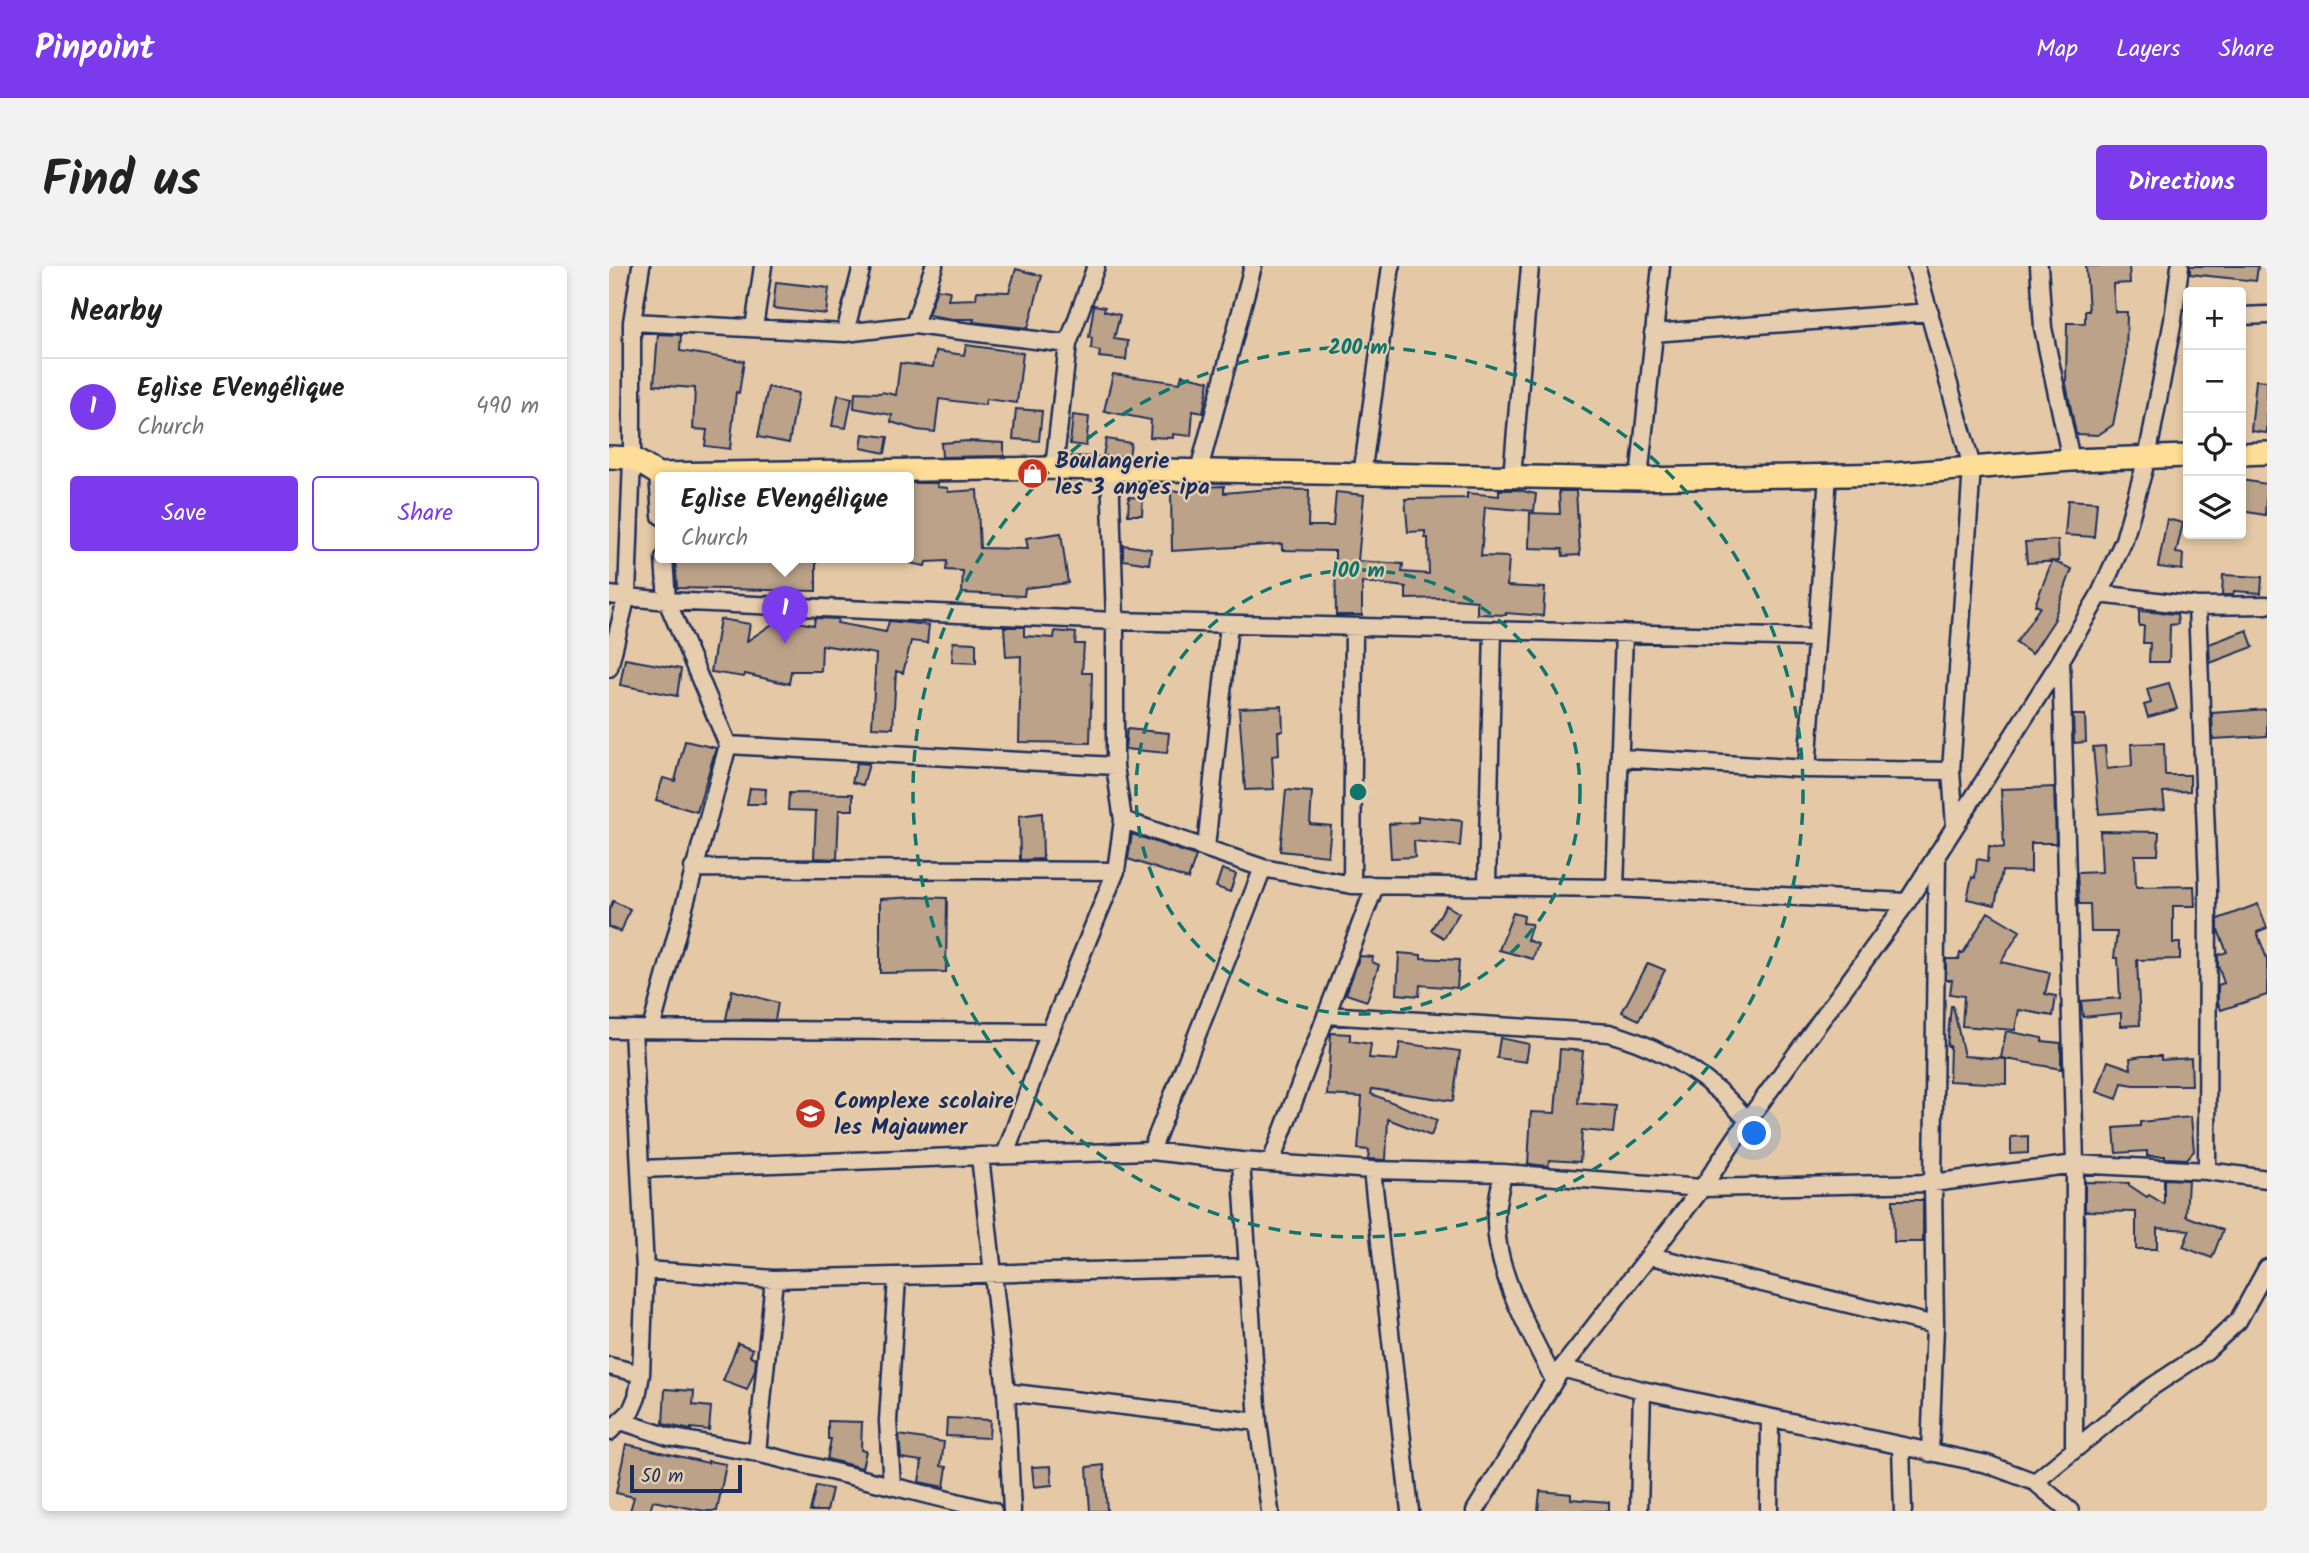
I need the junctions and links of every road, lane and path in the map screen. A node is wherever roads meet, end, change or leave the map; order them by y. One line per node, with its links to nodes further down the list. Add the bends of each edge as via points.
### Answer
1 (641, 266): 17 (street)
2 (763, 266): 19 (street)
3 (862, 266): 20 (street)
4 (934, 266): 18 (street)
5 (1096, 266): 22 (street)
6 (1253, 266): 33 (street)
7 (1391, 266): 36 (street)
8 (1530, 266): 38 (street)
9 (1661, 266): 21 (street)
10 (1916, 266): 13 (street)
11 (2039, 266): 29 (street, via 2043,328)
12 (2180, 266): 16 (street)
13 (1930, 312): 21 (street); 30 (street)
14 (2267, 315): 15 (street)
15 (2246, 316)
16 (2181, 319): 28 (street)
17 (632, 323): 19 (street); 27 (street)
18 (914, 325): 20 (street); 22 (street)
19 (754, 328): 20 (street)
20 (845, 333)
21 (1653, 333): 39 (street)
22 (1067, 344): 31 (street)
23 (2267, 453): 24 (main road)
24 (2246, 454)
25 (2183, 456): 28 (main road)
26 (609, 457): 27 (main road)
27 (632, 458): 34 (main road); 43 (street)
28 (2147, 458): 29 (main road); 41 (street, via 2125,540)
29 (2071, 460): 30 (main road)
30 (1972, 467): 37 (main road); 59 (street)
31 (1054, 468): 32 (main road); 35 (main road)
32 (1110, 469): 33 (main road); 47 (street)
33 (1199, 470): 36 (main road)
34 (655, 472)
35 (790, 472)
36 (1362, 475): 38 (main road)
37 (1828, 475): 39 (main road); 52 (street)
38 (1512, 477): 39 (main road)
39 (1639, 479)
40 (664, 563): 44 (street)
41 (2100, 594): 46 (street); 53 (street)
42 (609, 595): 43 (street)
43 (628, 595): 44 (street); 54 (street)
44 (667, 601): 47 (street); 55 (street)
45 (2267, 605): 46 (street)
46 (2197, 606): 86 (street, via 2208,884)
47 (1115, 621): 48 (street); 57 (street)
48 (1229, 624): 49 (street); 62 (street)
49 (1354, 626): 50 (street); 67 (street)
50 (1493, 630): 51 (street); 68 (street)
51 (1623, 633): 52 (street); 56 (street)
52 (1815, 638): 58 (street)
53 (2061, 660): 61 (street); 83 (street)
54 (609, 668)
55 (728, 746): 57 (street); 65 (street)
56 (1621, 758): 58 (street); 70 (street)
57 (1115, 766): 60 (street)
58 (1807, 768): 59 (street)
59 (1951, 771): 61 (street)
60 (1123, 820): 62 (street); 66 (street)
61 (1955, 826): 63 (street)
62 (1206, 848): 64 (street)
63 (1937, 854): 71 (street); 89 (street)
64 (1263, 867): 67 (street); 78 (street)
65 (694, 868): 66 (street); 75 (street)
66 (1116, 871): 76 (street)
67 (1352, 885): 69 (street)
68 (1487, 885): 69 (street); 70 (street)
69 (1375, 887): 72 (street)
70 (1615, 888): 71 (street)
71 (1907, 902): 77 (street)
72 (1326, 1015): 77 (street, via 1609,1033 1648,1046 1685,1067 1716,1088); 82 (street)
73 (609, 1029): 74 (street)
74 (633, 1029): 75 (street); 84 (street)
75 (651, 1029): 76 (street)
76 (1050, 1032): 79 (street)
77 (1748, 1120): 90 (street)
78 (1151, 1152): 79 (street); 81 (street)
79 (1005, 1155): 80 (street)
80 (980, 1156): 84 (street); 95 (street)
81 (1241, 1161): 82 (street); 92 (street)
82 (1271, 1162): 85 (street)
83 (2075, 1164): 86 (street); 89 (street); 108 (street)
84 (642, 1169): 94 (street)
85 (1372, 1170): 87 (street); 116 (street)
86 (2207, 1171): 88 (street)
87 (1503, 1173): 90 (street); 101 (street, via 1496,1221 1500,1256 1515,1299)
88 (2267, 1179)
89 (1933, 1183): 90 (street); 98 (street)
90 (1702, 1188): 91 (street)
91 (1651, 1255): 98 (street); 101 (street)
92 (1249, 1267): 95 (street); 105 (street)
93 (2267, 1268): 108 (street, via 2238,1321 2206,1351 2147,1390)
94 (645, 1270): 97 (street); 100 (street)
95 (992, 1272): 96 (street); 103 (street)
96 (897, 1278): 97 (street); 112 (street, via 888,1421)
97 (774, 1279): 109 (street)
98 (1935, 1325): 110 (street)
99 (609, 1366): 100 (street)
100 (641, 1374): 106 (street, via 631,1410)
101 (1558, 1374): 102 (street); 117 (street)
102 (1642, 1390): 104 (street); 118 (street)
103 (1006, 1392): 105 (street); 114 (street)
104 (1770, 1418): 107 (street); 119 (street)
105 (1258, 1422): 115 (street)
106 (615, 1426): 109 (street)
107 (1901, 1447): 110 (street); 120 (street)
108 (2074, 1449): 111 (street)
109 (757, 1453): 112 (street)
110 (1930, 1453): 111 (street, via 1987,1464)
111 (2035, 1482): 121 (street)
112 (892, 1486): 113 (street)
113 (993, 1511)
114 (1012, 1511)
115 (1270, 1511)
116 (1410, 1511)
117 (1475, 1511)
118 (1639, 1511)
119 (1769, 1511)
120 (1903, 1511)
121 (2070, 1511)

